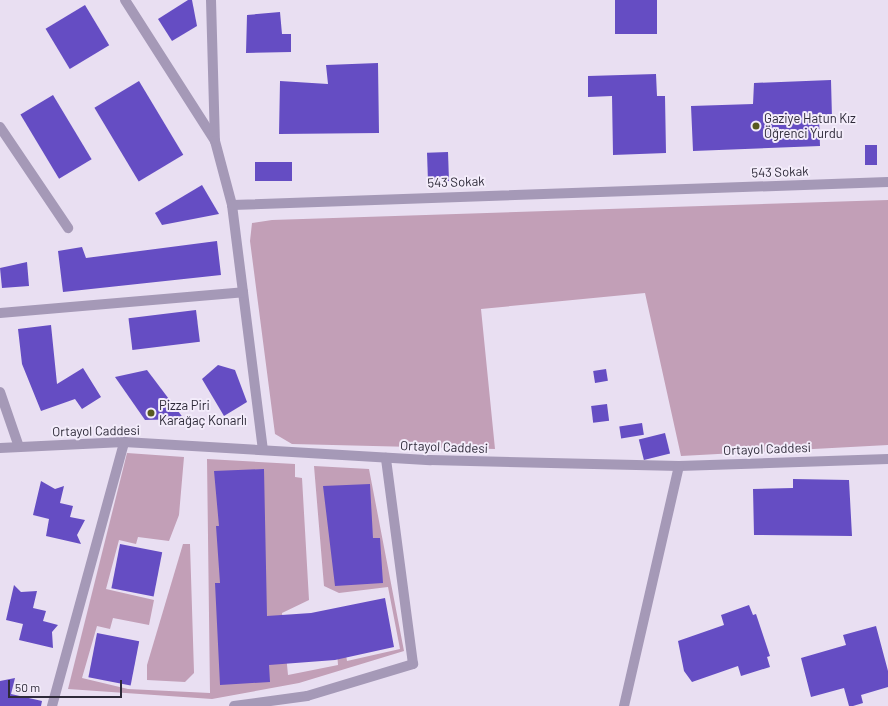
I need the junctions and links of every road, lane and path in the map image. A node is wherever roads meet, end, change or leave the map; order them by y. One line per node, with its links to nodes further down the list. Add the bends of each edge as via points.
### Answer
1 (125, 0): 4 (street)
2 (211, 0): 4 (street)
3 (0, 127): 7 (street)
4 (215, 141): 6 (street)
5 (888, 182): 6 (street, 543 Sokak)
6 (232, 204): 8 (street)
7 (68, 228)
8 (243, 292): 9 (street); 14 (street)
9 (0, 313)
10 (0, 392): 12 (street)
11 (124, 442): 12 (street, Ortayol Caddesi); 14 (street, Ortayol Caddesi); 18 (street)
12 (19, 447): 13 (street, Ortayol Caddesi)
13 (0, 448)
14 (263, 449): 15 (street, Ortayol Caddesi)
15 (386, 458): 17 (street, Ortayol Caddesi); 19 (street, via 413,664 307,696)
16 (888, 459): 17 (street, Ortayol Caddesi)
17 (678, 466): 20 (street)
18 (52, 706)
19 (234, 706)
20 (624, 706)

